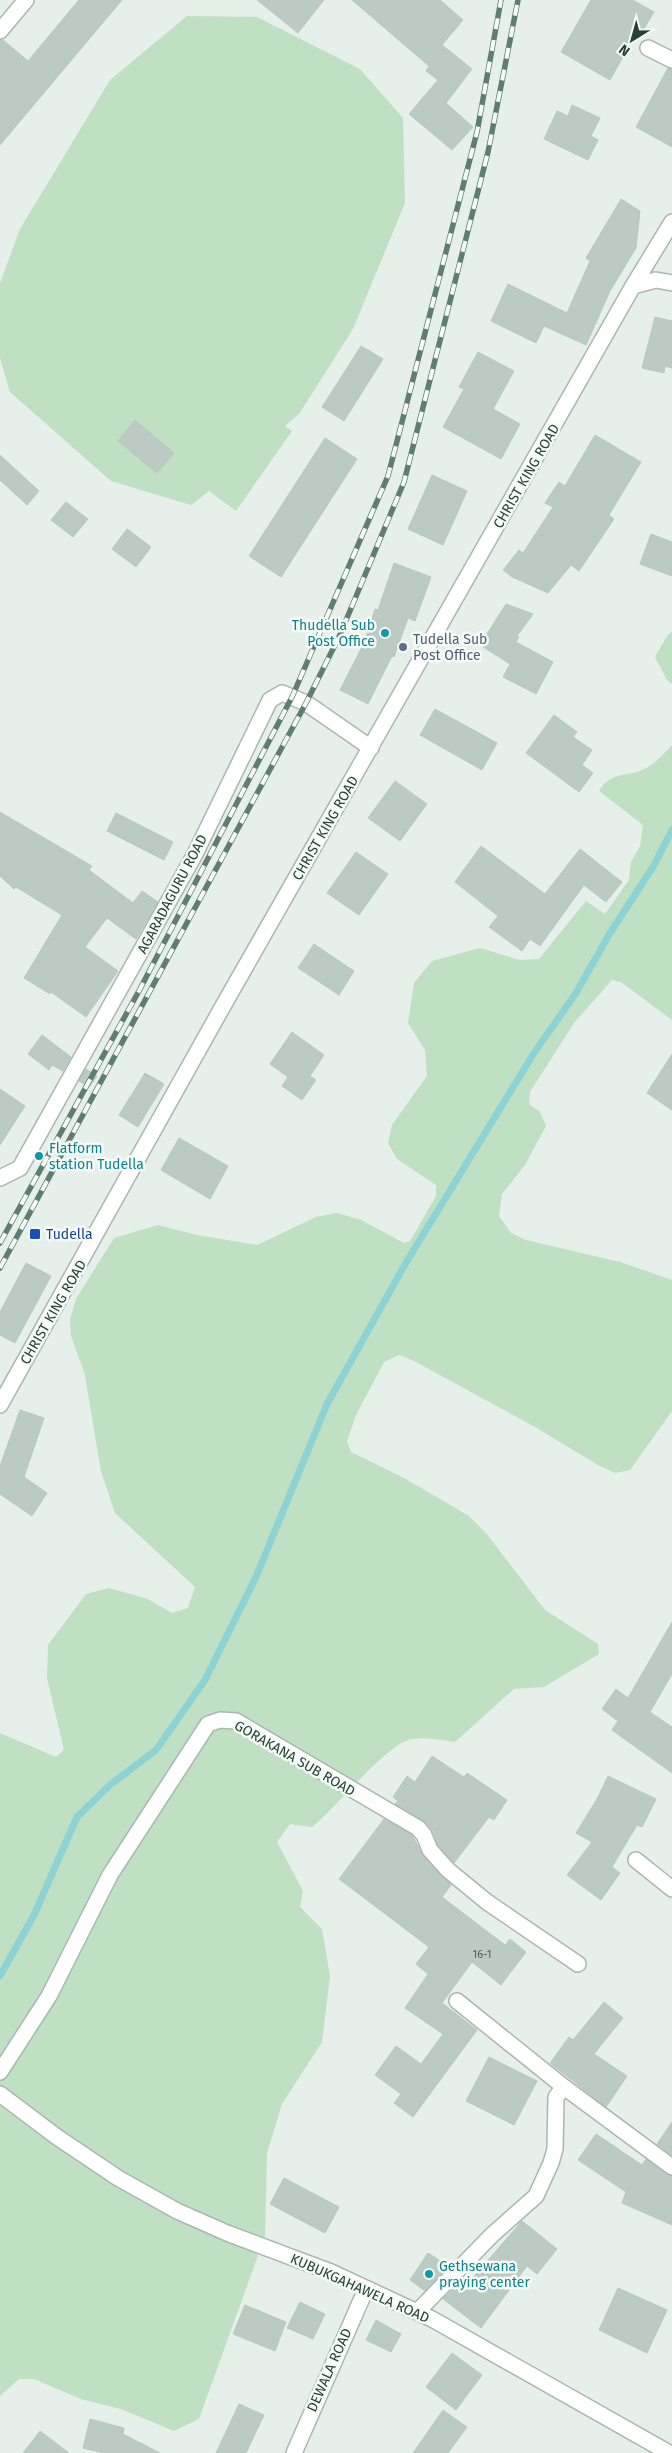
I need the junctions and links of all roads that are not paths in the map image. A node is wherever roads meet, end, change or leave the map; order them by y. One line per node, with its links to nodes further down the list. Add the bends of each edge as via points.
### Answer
1 (26, 0): 2 (street)
2 (0, 31)
3 (648, 48): 4 (street)
4 (672, 60)
5 (672, 222): 7 (street, CHRIST KING ROAD)
6 (672, 283): 7 (street, via 656,280)
7 (633, 286): 8 (street, CHRIST KING ROAD)
8 (371, 748): 9 (street, AGARADAGURU ROAD, via 306,703 282,693 270,700 195,854 111,1008 20,1168); 10 (street, CHRIST KING ROAD)
9 (0, 1178)
10 (0, 1405)
11 (636, 1860): 12 (street)
12 (672, 1889)
13 (578, 1964): 15 (street, GORAKANA SUB ROAD, via 487,1902 448,1870 430,1850 418,1828 236,1721 220,1720 208,1724 110,1875 49,1996)
14 (457, 2001): 16 (street)
15 (0, 2072)
16 (564, 2087): 18 (street); 20 (street, via 556,2097 553,2156 536,2196 492,2235)
17 (0, 2094): 19 (street, KUBUKGAHAWELA ROAD, via 118,2178 176,2211)
18 (672, 2167)
19 (366, 2288): 20 (street, KUBUKGAHAWELA ROAD); 21 (street, DEWALA ROAD)
20 (416, 2312): 22 (street, KUBUKGAHAWELA ROAD)
21 (294, 2453)
22 (669, 2453)

